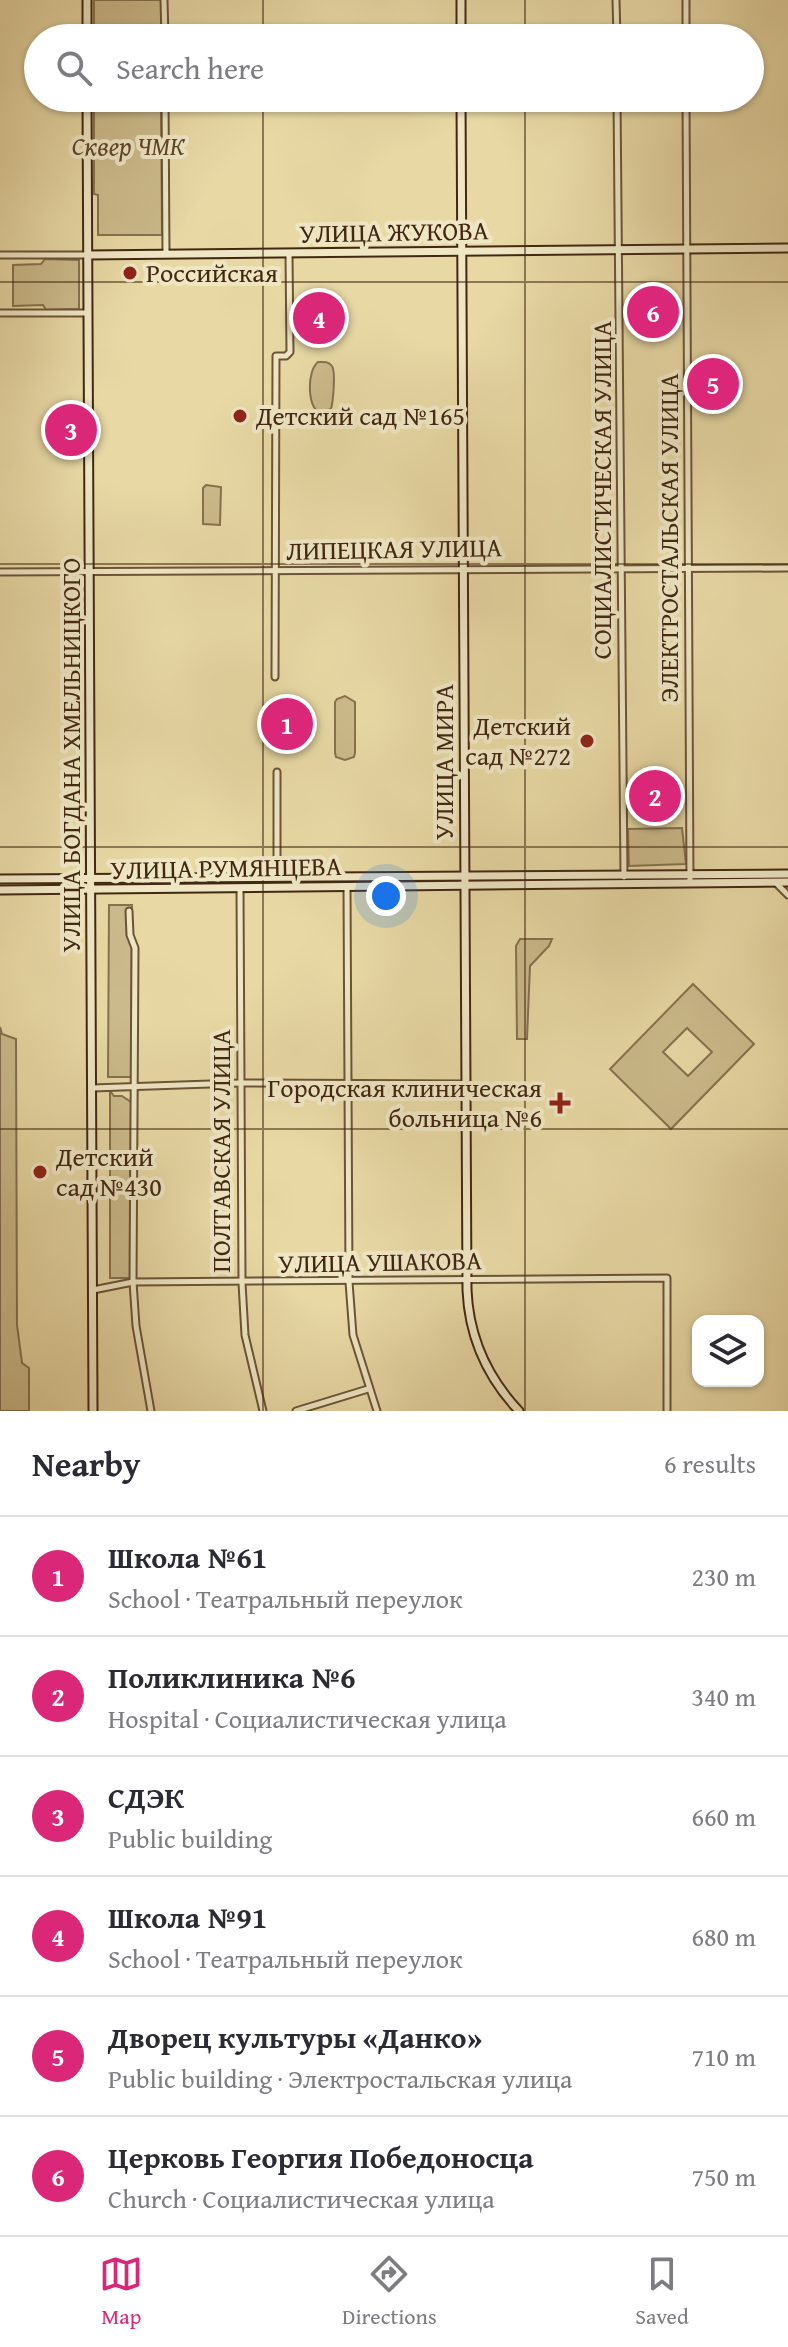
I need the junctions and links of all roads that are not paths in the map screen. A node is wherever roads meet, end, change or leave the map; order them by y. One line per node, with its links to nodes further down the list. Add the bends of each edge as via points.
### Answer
1 (87, 0): 6 (main road)
2 (164, 0): 7 (street)
3 (461, 0): 8 (main road)
4 (616, 0): 9 (street)
5 (686, 0): 10 (street)
6 (87, 24)
7 (165, 24)
8 (461, 24)
9 (617, 24)
10 (686, 24)
11 (87, 112): 23 (main road, УЛИЦА БОГДАНА ХМЕЛЬНИЦКОГО)
12 (165, 112): 20 (street)
13 (461, 112): 19 (main road, УЛИЦА МИРА)
14 (617, 112): 17 (street, СОЦИАЛИСТИЧЕСКАЯ УЛИЦА)
15 (686, 112): 18 (street, ЭЛЕКТРОСТАЛЬСКАЯ УЛИЦА)
16 (788, 248): 18 (main road, УЛИЦА ЖУКОВА)
17 (620, 250): 18 (main road, УЛИЦА ЖУКОВА); 19 (main road, УЛИЦА ЖУКОВА); 28 (street, СОЦИАЛИСТИЧЕСКАЯ УЛИЦА)
18 (688, 250): 26 (street, ЭЛЕКТРОСТАЛЬСКАЯ УЛИЦА)
19 (460, 251): 21 (main road, УЛИЦА ЖУКОВА); 27 (main road, УЛИЦА МИРА)
20 (166, 254): 21 (main road, УЛИЦА ЖУКОВА); 23 (main road, УЛИЦА ЖУКОВА)
21 (289, 254): 30 (street, via 290,352 276,356)
22 (0, 255): 23 (street, УЛИЦА ЖУКОВА)
23 (88, 255): 25 (main road, УЛИЦА БОГДАНА ХМЕЛЬНИЦКОГО)
24 (0, 313): 25 (street)
25 (88, 313): 32 (main road, УЛИЦА БОГДАНА ХМЕЛЬНИЦКОГО)
26 (690, 567): 28 (street, ЛИПЕЦКАЯ УЛИЦА); 29 (street, ЛИПЕЦКАЯ УЛИЦА); 38 (street, ЭЛЕКТРОСТАЛЬСКАЯ УЛИЦА)
27 (462, 568): 28 (street, ЛИПЕЦКАЯ УЛИЦА); 30 (street, ЛИПЕЦКАЯ УЛИЦА); 41 (main road, УЛИЦА МИРА)
28 (622, 568): 37 (street, СОЦИАЛИСТИЧЕСКАЯ УЛИЦА)
29 (788, 568)
30 (276, 570): 32 (street, ЛИПЕЦКАЯ УЛИЦА); 33 (street)
31 (0, 572): 32 (street, ЛИПЕЦКАЯ УЛИЦА)
32 (90, 572): 40 (main road, УЛИЦА БОГДАНА ХМЕЛЬНИЦКОГО)
33 (275, 677)
34 (277, 772): 36 (street)
35 (788, 874): 38 (main road, УЛИЦА РУМЯНЦЕВА)
36 (277, 877): 40 (main road, УЛИЦА РУМЯНЦЕВА); 41 (main road, УЛИЦА РУМЯНЦЕВА)
37 (624, 878): 38 (main road, УЛИЦА РУМЯНЦЕВА); 41 (main road, УЛИЦА РУМЯНЦЕВА)
38 (690, 878): 42 (main road, УЛИЦА РУМЯНЦЕВА)
39 (0, 879): 40 (main road, УЛИЦА РУМЯНЦЕВА)
40 (92, 879): 46 (main road, УЛИЦА БОГДАНА ХМЕЛЬНИЦКОГО)
41 (464, 879): 44 (main road, УЛИЦА РУМЯНЦЕВА); 52 (main road, УЛИЦА МИРА)
42 (776, 882): 43 (main road, УЛИЦА РУМЯНЦЕВА); 48 (street)
43 (788, 882)
44 (347, 887): 45 (main road, УЛИЦА РУМЯНЦЕВА); 51 (street)
45 (240, 888): 46 (main road, УЛИЦА РУМЯНЦЕВА); 50 (street, ПОЛТАВСКАЯ УЛИЦА)
46 (92, 889): 47 (main road, УЛИЦА РУМЯНЦЕВА); 54 (main road, УЛИЦА БОГДАНА ХМЕЛЬНИЦКОГО)
47 (0, 890)
48 (788, 895)
49 (129, 911): 53 (street, via 135,948)
50 (240, 1083): 51 (street); 53 (street); 58 (street, ПОЛТАВСКАЯ УЛИЦА)
51 (346, 1084): 52 (street); 57 (street)
52 (465, 1084): 55 (main road, УЛИЦА МИРА)
53 (134, 1087): 54 (street); 56 (street)
54 (92, 1088): 59 (main road, УЛИЦА БОГДАНА ХМЕЛЬНИЦКОГО)
55 (467, 1281): 57 (street, УЛИЦА УШАКОВА); 66 (main road, УЛИЦА МИРА, via 469,1317 479,1352); 67 (street, УЛИЦА УШАКОВА, via 667,1278)
56 (133, 1282): 58 (street, УЛИЦА УШАКОВА); 59 (street, УЛИЦА УШАКОВА); 62 (street)
57 (349, 1282): 58 (street, УЛИЦА УШАКОВА); 60 (street, via 353,1335)
58 (242, 1283): 63 (street, ПОЛТАВСКАЯ УЛИЦА, via 245,1335)
59 (93, 1290): 61 (main road, УЛИЦА БОГДАНА ХМЕЛЬНИЦКОГО)
60 (368, 1389): 64 (street); 65 (street)
61 (93, 1411)
62 (151, 1411)
63 (263, 1411)
64 (296, 1411)
65 (377, 1411)
66 (519, 1411)
67 (667, 1411)

